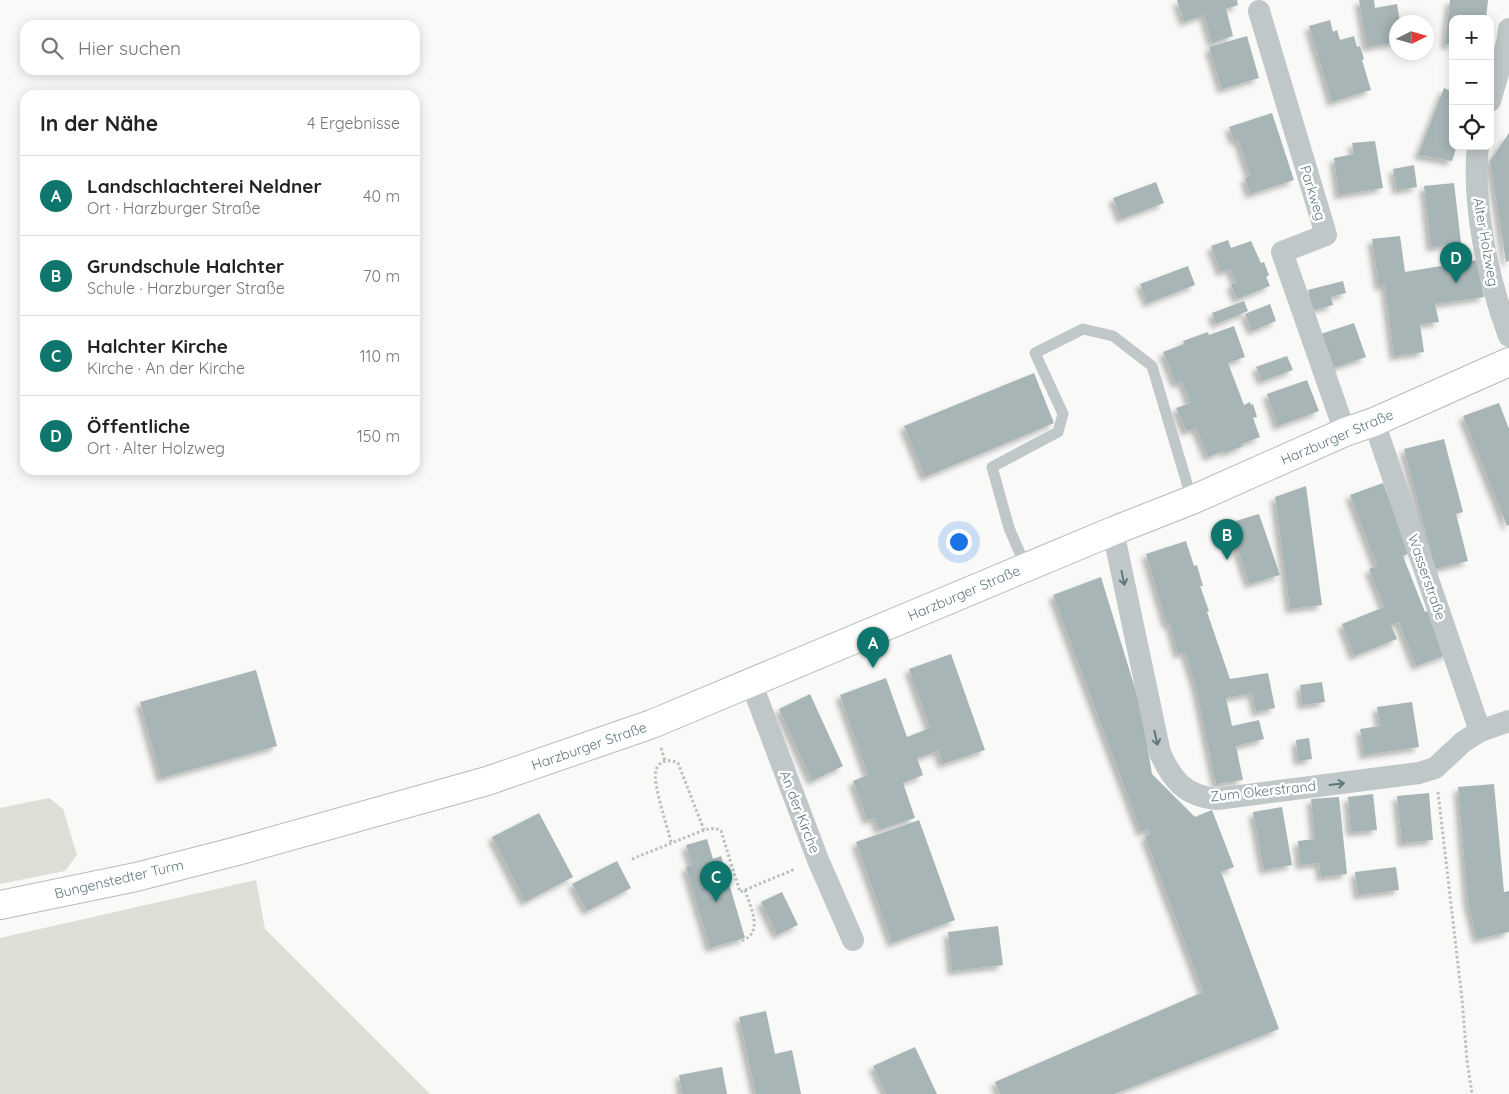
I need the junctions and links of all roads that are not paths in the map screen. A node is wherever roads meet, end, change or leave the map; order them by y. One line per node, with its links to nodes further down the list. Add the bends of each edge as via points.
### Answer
1 (1259, 11): 8 (street, Parkweg, via 1326,235 1282,252)
2 (1509, 29): 3 (street)
3 (1494, 87)
4 (1478, 150): 5 (street, Alter Holzweg, via 1477,192 1488,265)
5 (1509, 336)
6 (1509, 362): 7 (main road, Harzburger Straße)
7 (1374, 422): 8 (main road, Harzburger Straße); 14 (street, Wasserstraße)
8 (1345, 432): 9 (main road, Harzburger Straße)
9 (1192, 500): 10 (main road, Harzburger Straße); 11 (lane, via 1152,366 1113,336 1083,329 1035,353 1063,414 1058,432 992,467 1009,528)
10 (1113, 531): 11 (main road, Harzburger Straße); 14 (street, Zum Okerstrand, one-way to 14, via 1160,753 1167,770 1191,793 1216,798 1419,774 1435,768)
11 (1026, 567): 12 (main road, Harzburger Straße)
12 (751, 682): 15 (main road, Harzburger Straße, via 652,724 487,781); 17 (street, An der Kirche, via 818,860)
13 (1509, 721): 14 (street, Zum Okerstrand)
14 (1480, 731)
15 (237, 851): 16 (main road, Bungenstedter Turm, via 136,877)
16 (0, 905)
17 (853, 940)

